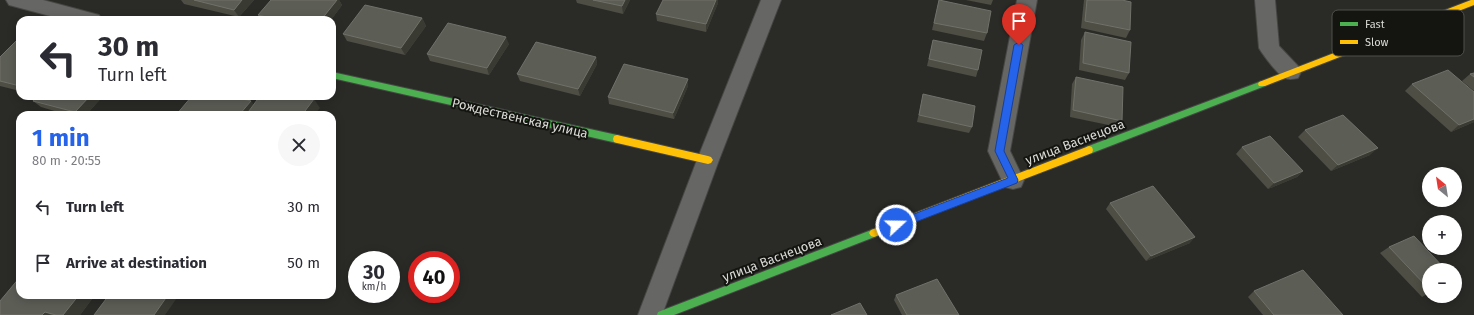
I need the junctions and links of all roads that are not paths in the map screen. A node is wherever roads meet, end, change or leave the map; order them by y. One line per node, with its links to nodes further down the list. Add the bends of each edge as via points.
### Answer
1 (16, 0): 7 (street)
2 (771, 0): 11 (street)
3 (1027, 0): 12 (street, via 999,151)
4 (1265, 0): 9 (street, via 1269,48)
5 (1474, 2): 6 (street, улица Васнецова)
6 (1453, 10)
7 (77, 16)
8 (1334, 56): 9 (street, улица Васнецова)
9 (1292, 72): 12 (street, улица Васнецова)
10 (336, 76): 11 (street, Рождественская улица)
11 (708, 160): 13 (street)
12 (1013, 180): 14 (street, улица Васнецова)
13 (650, 315)
14 (662, 315)

